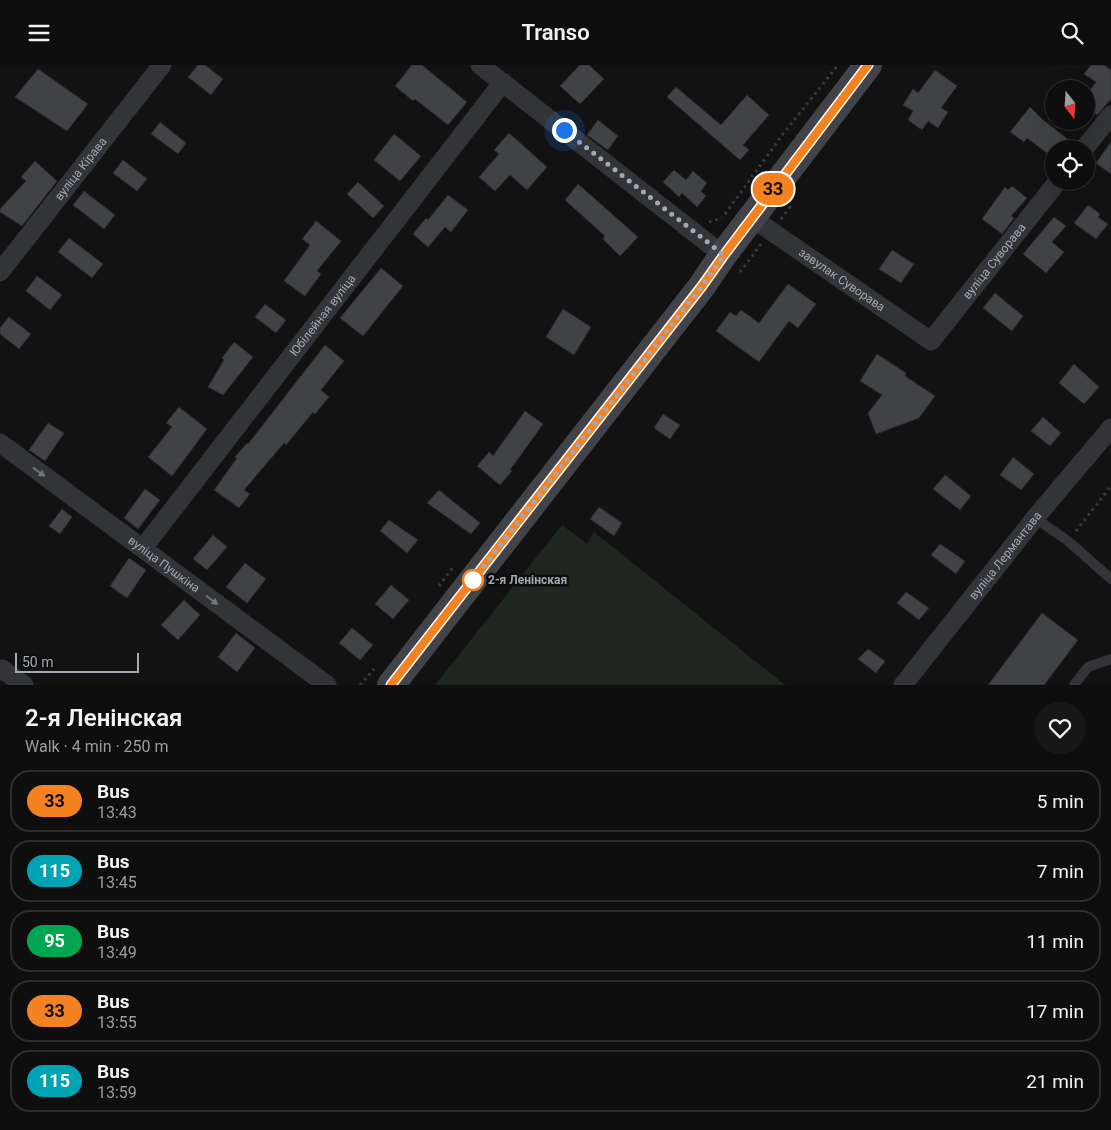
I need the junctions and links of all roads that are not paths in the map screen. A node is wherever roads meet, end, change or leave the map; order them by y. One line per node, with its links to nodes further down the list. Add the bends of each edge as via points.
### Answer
1 (162, 65): 10 (street, вуліца Кірава)
2 (480, 65): 4 (street)
3 (868, 65): 8 (main road)
4 (503, 82): 9 (street); 15 (street, Юбілейная вуліца)
5 (1111, 115): 6 (street)
6 (1091, 140)
7 (1051, 190): 11 (street, вуліца Суворава)
8 (752, 218): 9 (main road); 11 (street, завулак Суворава)
9 (724, 255): 21 (main road)
10 (0, 272)
11 (931, 341)
12 (1111, 428): 14 (street, вуліца Лермантава)
13 (0, 443): 15 (street, вуліца Пушкіна, one-way to 15)
14 (1036, 518): 16 (lane); 22 (street, вуліца Лермантава)
15 (143, 548): 20 (street, вуліца Пушкіна, one-way to 20)
16 (1111, 579)
17 (1111, 659): 23 (lane, via 1088,667)
18 (0, 671): 19 (street, via 2,669)
19 (24, 685)
20 (327, 685)
21 (391, 685)
22 (903, 685)
23 (1074, 685)

